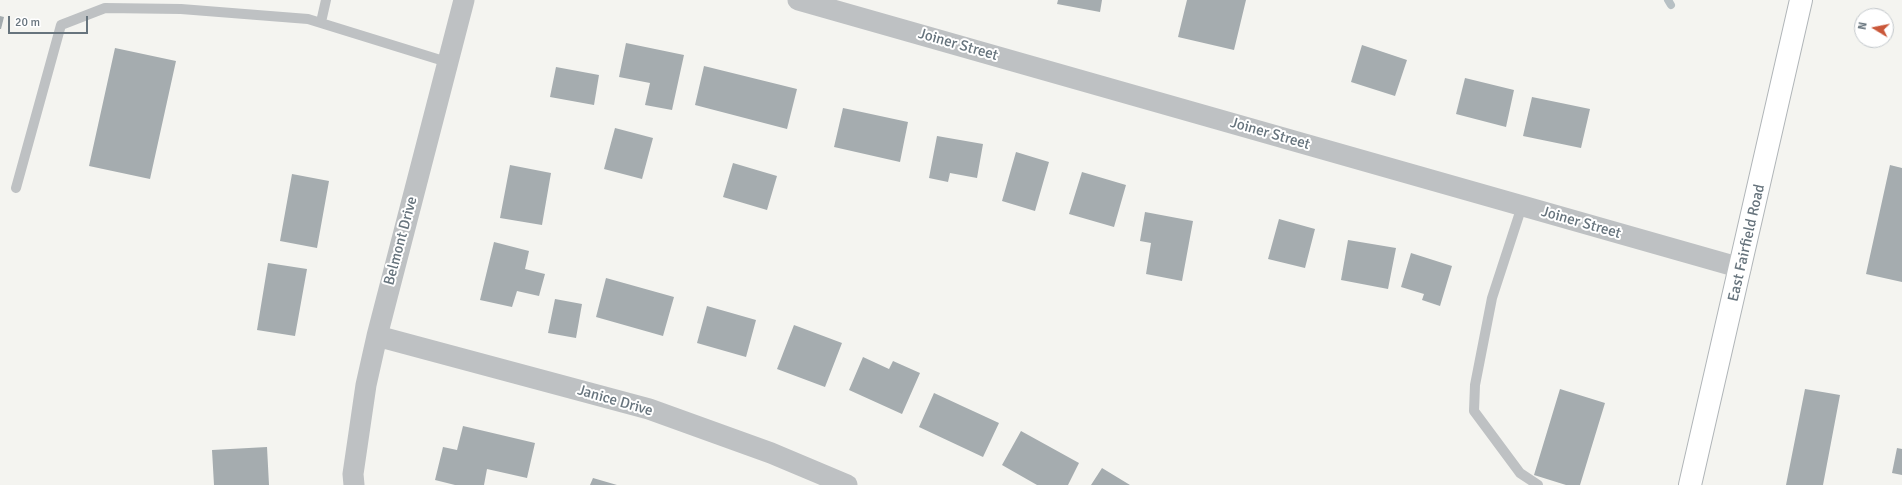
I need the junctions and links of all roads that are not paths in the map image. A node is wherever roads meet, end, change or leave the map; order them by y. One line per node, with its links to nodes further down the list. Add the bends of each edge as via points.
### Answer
1 (326, 0): 5 (lane)
2 (464, 0): 6 (street, Belmont Drive)
3 (798, 0): 8 (street, Joiner Street)
4 (1801, 0): 9 (main road, East Fairfield Road)
5 (321, 22): 6 (lane); 7 (lane, via 181,9 105,8 61,25)
6 (447, 62): 10 (street, Belmont Drive)
7 (16, 188)
8 (1522, 206): 9 (street, Joiner Street); 13 (lane, via 1492,298 1475,385 1474,411 1520,473)
9 (1741, 268): 14 (main road, East Fairfield Road)
10 (377, 336): 11 (street, Belmont Drive, via 366,385 353,474); 12 (street, Janice Drive, via 649,409 772,453)
11 (354, 485)
12 (847, 485)
13 (1538, 485)
14 (1690, 485)

